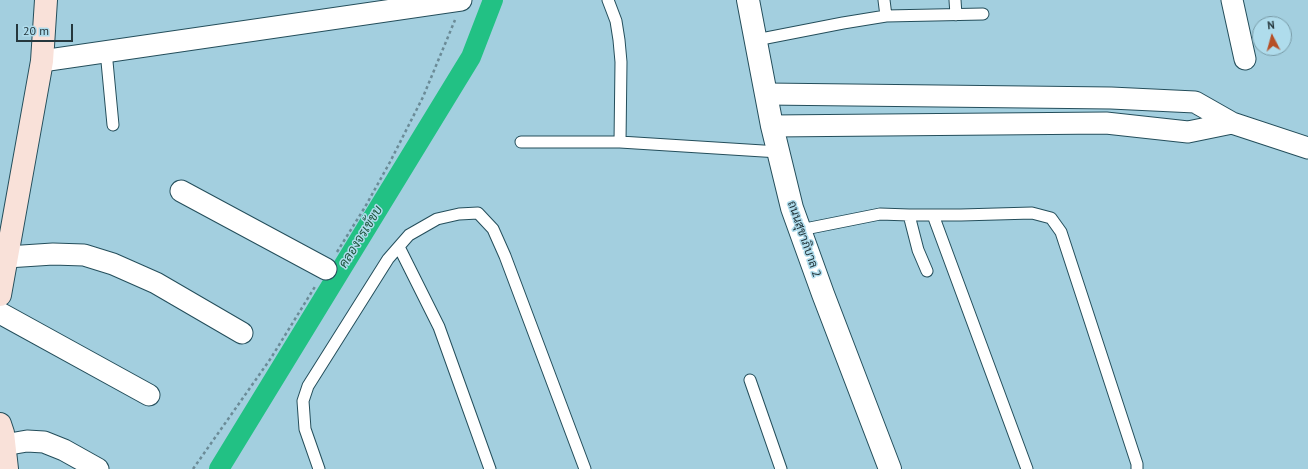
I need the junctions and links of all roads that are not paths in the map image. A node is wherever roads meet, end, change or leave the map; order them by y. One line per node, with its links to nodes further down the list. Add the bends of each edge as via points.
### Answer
1 (46, 0): 14 (main road)
2 (608, 0): 20 (lane, via 620,40)
3 (748, 0): 11 (street, ถนนสุขาภิบาล 2)
4 (884, 0): 10 (lane)
5 (955, 0): 9 (lane)
6 (1232, 0): 13 (street)
7 (454, 1): 12 (street)
8 (983, 14): 9 (lane)
9 (956, 15): 10 (lane)
10 (886, 16): 11 (lane)
11 (756, 40): 15 (street, ถนนสุขาภิบาล 2)
12 (106, 51): 14 (street); 17 (lane)
13 (1245, 59)
14 (42, 61): 28 (main road)
15 (766, 94): 16 (street, via 1104,98 1195,102); 18 (street, ถนนสุขาภิบาล 2)
16 (1232, 123): 18 (street, via 1188,132 1106,122); 21 (street)
17 (113, 125)
18 (772, 126): 22 (street, ถนนสุขาภิบาล 2)
19 (521, 142): 20 (lane)
20 (620, 142): 22 (lane)
21 (1308, 148)
22 (779, 152): 26 (street, ถนนสุขาภิบาล 2, via 792,208)
23 (181, 191): 29 (street)
24 (909, 215): 25 (lane); 26 (lane, via 880,214); 30 (lane, via 918,250)
25 (933, 215): 45 (lane); 46 (lane, via 1032,213 1051,218 1061,232)
26 (800, 230): 44 (street, ถนนสุขาภิบาล 2)
27 (399, 247): 40 (lane, via 388,259 308,386 303,401 305,429); 41 (lane, via 439,327); 42 (lane, via 409,235 437,219 459,214 478,213 494,229)
28 (7, 257): 31 (main road); 33 (street, via 84,255 113,264 156,283)
29 (326, 269)
30 (927, 271)
31 (0, 295)
32 (0, 313): 35 (street)
33 (242, 333)
34 (750, 380): 43 (lane)
35 (148, 396)
36 (0, 424): 37 (main road)
37 (4, 445): 38 (main road); 39 (street, via 27,441 44,442)
38 (8, 469)
39 (98, 469)
40 (319, 469)
41 (490, 469)
42 (585, 469)
43 (781, 469)
44 (890, 469)
45 (1027, 469)
46 (1137, 469)

